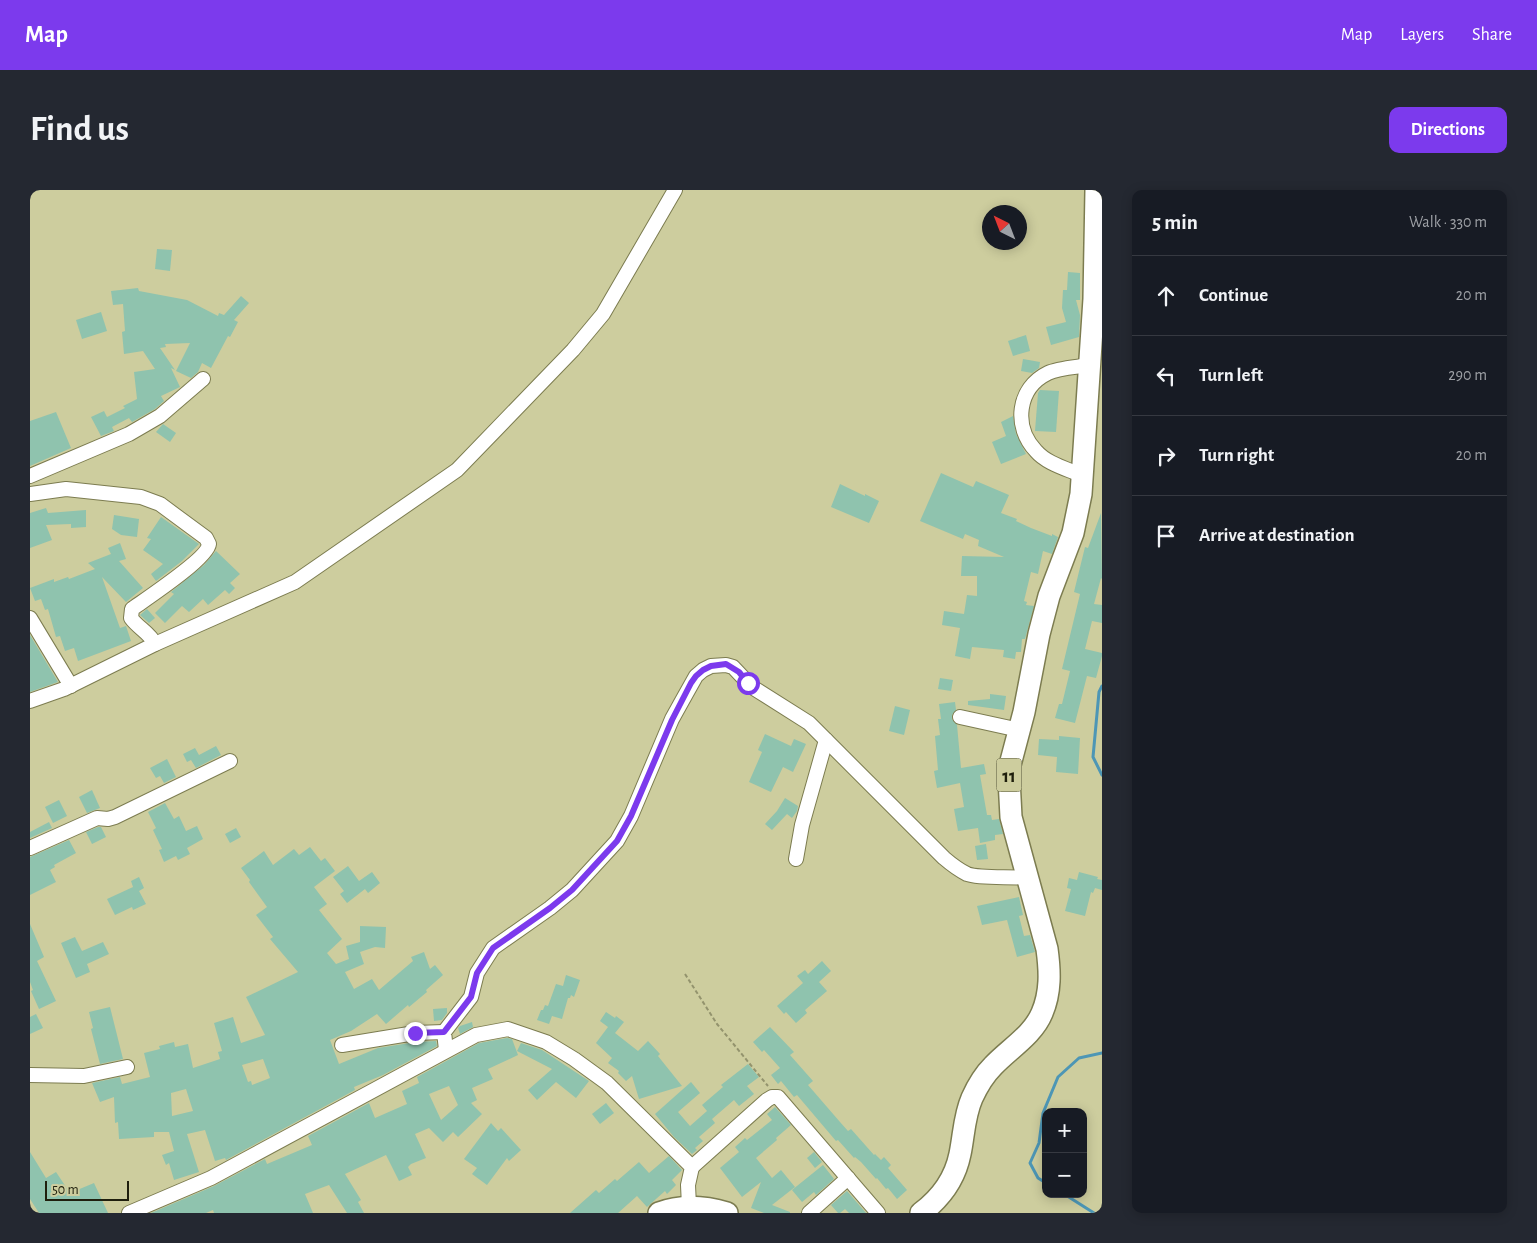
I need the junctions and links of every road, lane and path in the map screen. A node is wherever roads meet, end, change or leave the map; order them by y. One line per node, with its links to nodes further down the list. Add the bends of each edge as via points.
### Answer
1 (676, 190): 9 (street, via 603,314 573,350 457,470 295,582)
2 (1096, 190): 3 (highway, 11)
3 (1089, 365): 6 (highway, 11); 6 (street, via 1048,373 1030,388 1021,409 1024,432 1036,451 1049,461)
4 (203, 380): 5 (street, via 160,416 129,434)
5 (30, 476)
6 (1083, 476): 13 (highway, 11, via 1077,518 1049,596)
7 (30, 494): 9 (street, via 66,489 141,497 160,504 206,538 209,544 206,552 132,609 131,618)
8 (30, 618): 10 (street)
9 (155, 644): 10 (street)
10 (71, 686): 11 (street)
11 (30, 701)
12 (960, 717): 13 (street)
13 (1019, 730): 18 (highway, 11, via 1010,765 1008,794)
14 (826, 740): 17 (street); 18 (street, via 958,869 978,876); 20 (street, via 800,716 752,687 733,667 718,664 703,670 691,683 672,720 617,841 572,890 493,948 477,973 471,997)
15 (230, 761): 16 (street, via 115,817 96,818)
16 (30, 848)
17 (796, 859)
18 (1026, 878): 34 (highway, 11, via 1047,949 1049,977 1046,1003 1034,1025 992,1067 978,1087 967,1110 956,1171 940,1196)
19 (685, 974): 25 (path, via 717,1024)
20 (444, 1032): 21 (street, via 415,1033); 22 (street)
21 (342, 1045)
22 (446, 1050): 26 (street, via 476,1035 508,1029 546,1042 607,1083); 29 (street, via 211,1178)
23 (127, 1068): 24 (street, via 84,1076)
24 (30, 1074)
25 (778, 1097): 26 (street, via 767,1100); 27 (street)
26 (692, 1167): 28 (street, via 688,1185)
27 (848, 1178): 32 (street); 33 (street)
28 (689, 1206): 30 (highway); 31 (highway)
29 (129, 1213)
30 (659, 1213)
31 (727, 1213)
32 (808, 1213)
33 (878, 1213)
34 (921, 1213)

